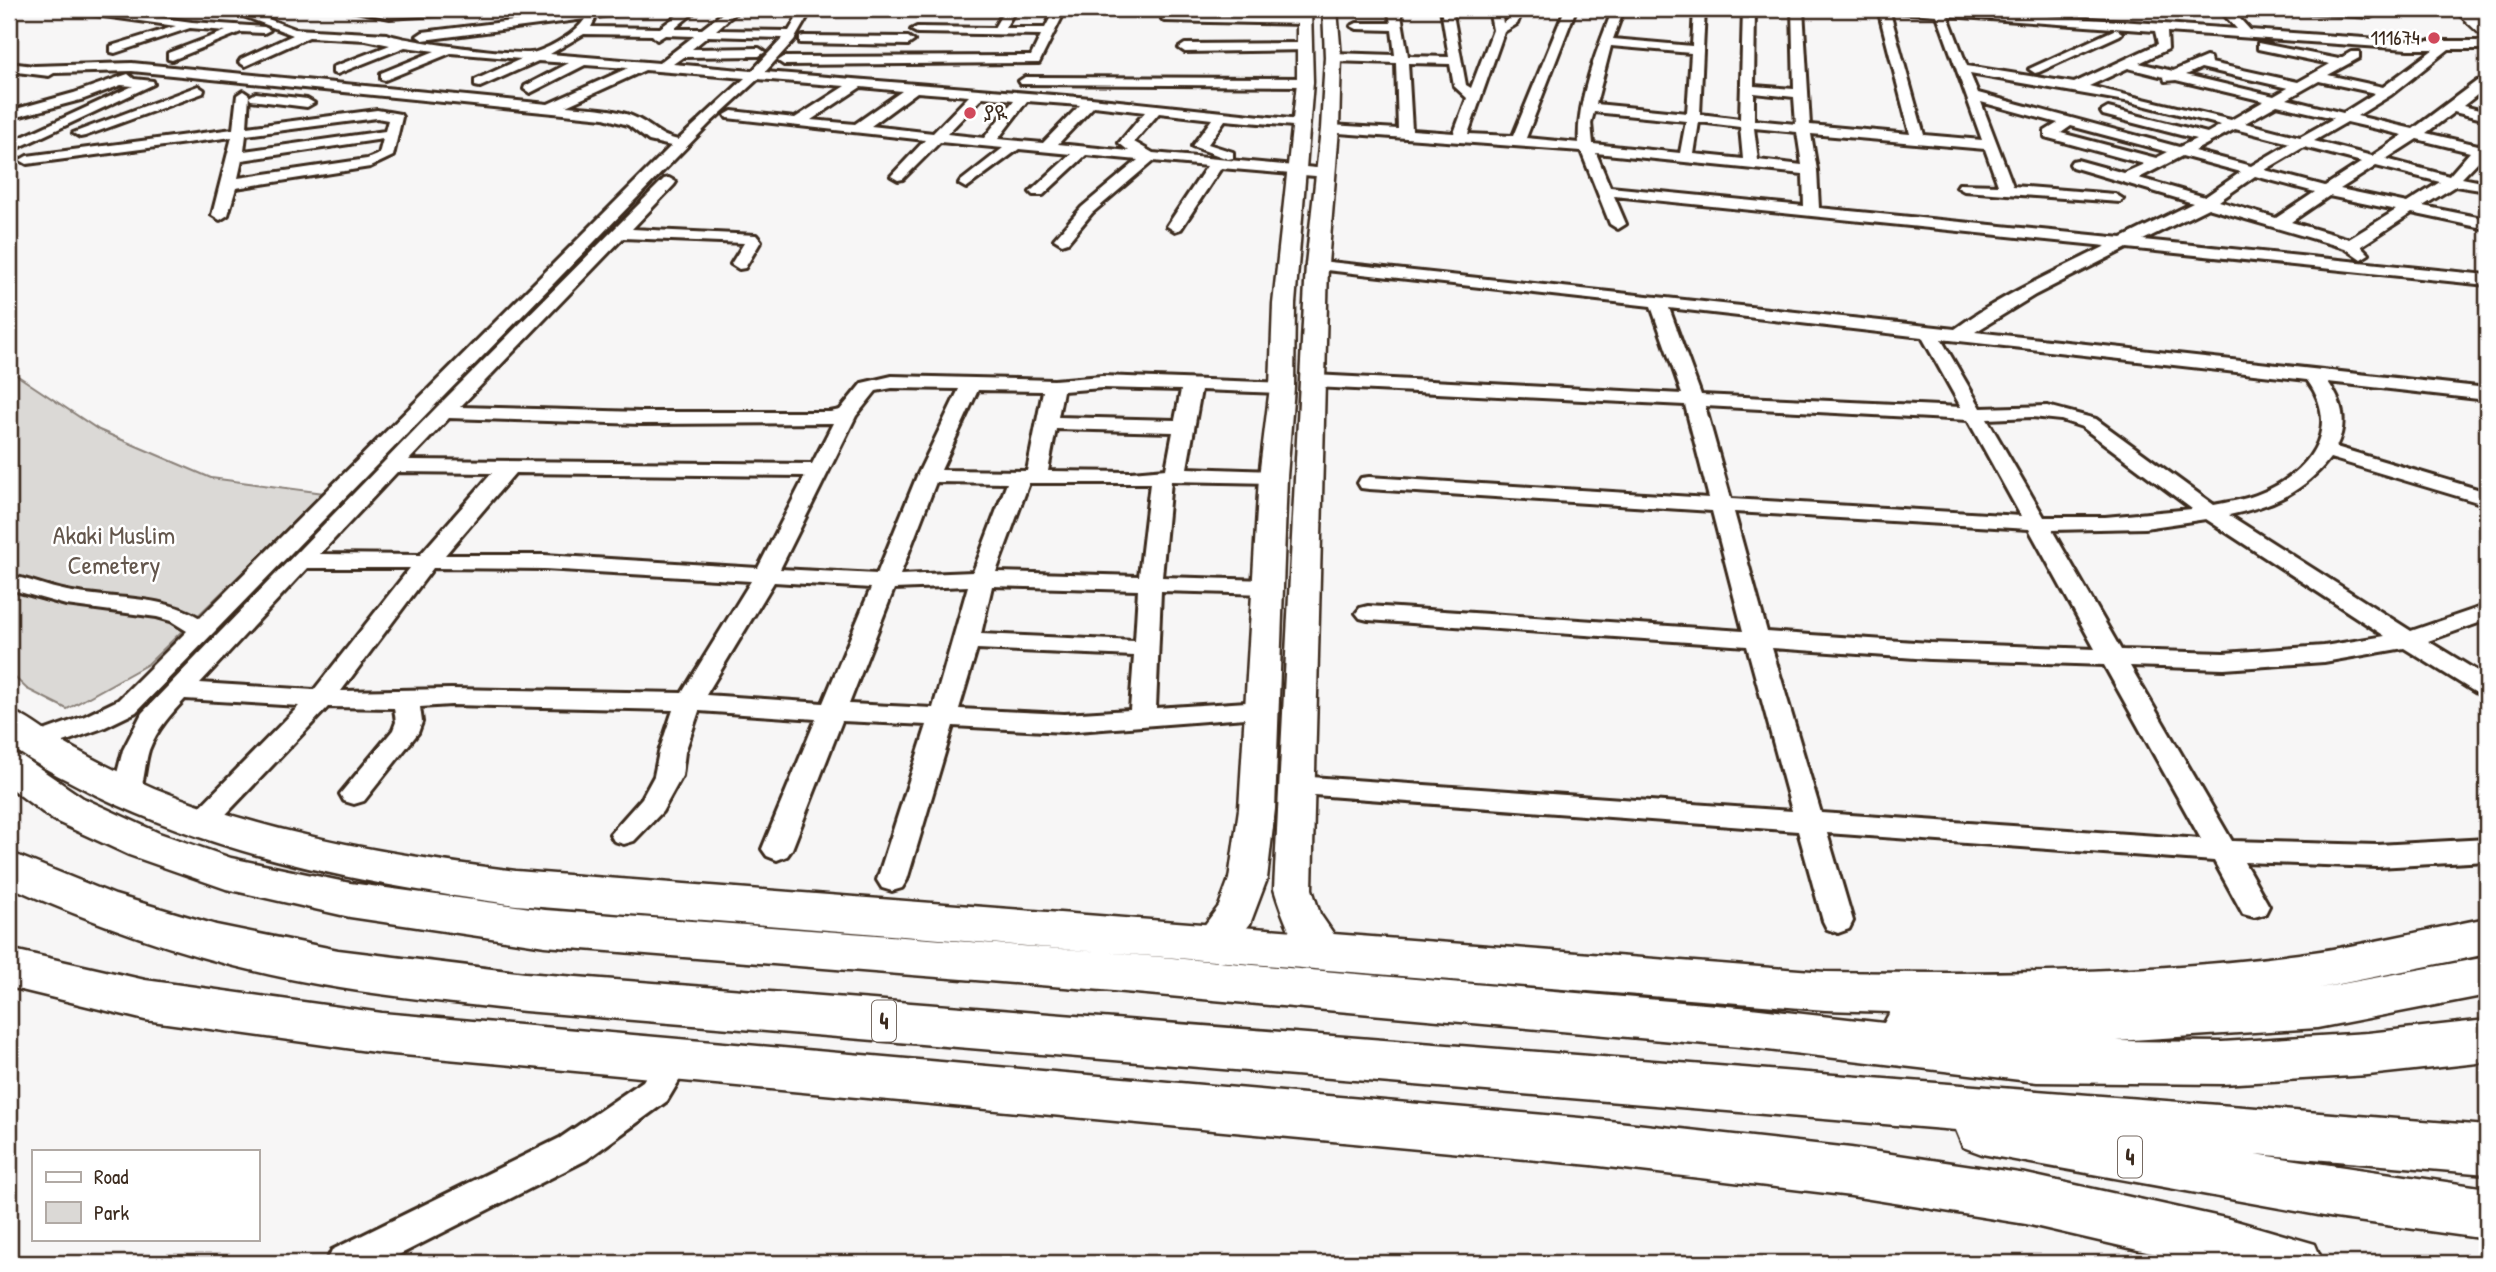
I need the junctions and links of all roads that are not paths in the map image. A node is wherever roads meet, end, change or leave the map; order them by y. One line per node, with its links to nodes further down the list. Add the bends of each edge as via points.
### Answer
1 (75, 9): 44 (street)
2 (231, 9): 58 (street)
3 (352, 9): 4 (street, via 390,15)
4 (482, 9)
5 (527, 9): 43 (street)
6 (634, 9): 32 (street)
7 (692, 9): 66 (street)
8 (734, 9): 60 (street)
9 (807, 9): 62 (street)
10 (822, 9): 62 (street, via 818,24)
11 (1060, 9): 57 (street)
12 (1246, 9): 41 (street)
13 (1330, 9): 84 (main road)
14 (1394, 9): 48 (street)
15 (1447, 9): 90 (street)
16 (1496, 9): 54 (street)
17 (1518, 9): 54 (street, via 1513,22)
18 (1571, 9): 168 (street)
19 (1618, 9): 68 (street)
20 (1700, 9): 76 (street)
21 (1749, 9): 122 (street)
22 (1798, 9): 127 (street)
23 (1884, 9): 166 (street)
24 (1896, 9): 31 (street)
25 (2047, 9): 42 (street)
26 (2127, 9): 47 (street)
27 (2225, 9): 64 (street)
28 (2301, 9): 29 (street)
29 (2309, 9): 38 (street); 65 (street)
30 (2461, 9): 56 (highway)
31 (1941, 10): 34 (street); 98 (street)
32 (588, 12): 43 (street); 53 (street, via 592,21)
33 (1008, 13): 36 (street); 55 (street)
34 (1995, 13): 42 (street)
35 (926, 15): 50 (street)
36 (992, 16)
37 (2183, 17): 52 (street)
38 (2376, 18): 70 (street)
39 (1168, 19): 40 (street)
40 (1255, 20): 41 (street); 77 (street)
41 (1276, 21): 45 (street)
42 (2054, 21): 47 (street)
43 (537, 22): 63 (street)
44 (192, 25): 51 (street); 75 (street)
45 (1304, 26): 77 (street); 112 (main road)
46 (1357, 26): 48 (street)
47 (2137, 26): 49 (street)
48 (1396, 27): 85 (street)
49 (2160, 27): 52 (street); 94 (street, via 2164,46)
50 (914, 28): 55 (street); 67 (street)
51 (243, 29): 58 (street); 82 (street)
52 (2193, 29): 64 (street)
53 (582, 30): 66 (street); 83 (street)
54 (1499, 30): 130 (street)
55 (998, 31): 57 (street)
56 (2487, 31)
57 (1048, 32): 86 (street)
58 (299, 33): 63 (street); 91 (street)
59 (2116, 33): 79 (street)
60 (705, 34): 62 (street); 66 (street); 80 (street)
61 (1212, 34): 77 (street)
62 (798, 37): 67 (street); 88 (street); 105 (street)
63 (370, 38): 69 (street)
64 (2248, 38): 65 (street); 92 (street)
65 (2344, 40): 70 (street)
66 (649, 41): 93 (street)
67 (908, 41): 89 (street)
68 (1606, 42): 76 (street); 136 (street)
69 (403, 44): 74 (street); 102 (street)
70 (2408, 45): 72 (street)
71 (2487, 45): 72 (street)
72 (2445, 46): 125 (street)
73 (1185, 48): 77 (street)
74 (450, 49): 83 (street); 104 (street)
75 (114, 50)
76 (1699, 50): 149 (street)
77 (1248, 51): 117 (street)
78 (759, 52): 80 (street)
79 (2075, 52): 94 (street); 99 (street)
80 (681, 53): 97 (street)
81 (2355, 55): 92 (street)
82 (172, 56)
83 (537, 57): 87 (street); 113 (street)
84 (1334, 57): 85 (street); 157 (main road)
85 (1402, 59): 90 (street); 159 (street)
86 (1035, 60): 106 (street); 110 (street)
87 (583, 61): 93 (street); 121 (street)
88 (784, 61): 89 (street); 105 (street)
89 (891, 61): 106 (street); 115 (street)
90 (1456, 61): 130 (street, via 1460,86)
91 (245, 62)
92 (2341, 63): 108 (street)
93 (618, 64): 95 (street)
94 (2127, 64): 107 (street); 118 (street)
95 (642, 66): 97 (street); 139 (street)
96 (9, 67): 100 (street)
97 (662, 68): 105 (street)
98 (1960, 69): 118 (street); 128 (street)
99 (2035, 69)
100 (34, 70): 101 (street, via 109,66); 103 (street)
101 (155, 70): 109 (street); 139 (street)
102 (337, 70)
103 (87, 76): 109 (street); 137 (street, via 61,92)
104 (386, 76)
105 (762, 76): 111 (street); 144 (street); 171 (street)
106 (969, 76): 120 (street); 126 (street)
107 (2174, 76): 119 (street, via 2203,62); 124 (street, via 2157,86); 132 (street)
108 (2319, 77): 119 (street); 125 (street)
109 (120, 80): 116 (street); 145 (street)
110 (1025, 81): 117 (street); 129 (street)
111 (860, 82): 115 (street); 151 (street)
112 (1305, 82): 117 (street); 152 (main road)
113 (480, 83)
114 (2487, 83): 138 (street)
115 (875, 84): 120 (street)
116 (160, 86): 160 (street, via 203,91 73,136 23,162); 175 (street)
117 (1240, 87)
118 (2076, 87): 131 (street); 141 (street)
119 (2301, 87): 132 (street)
120 (914, 88): 156 (street)
121 (530, 89)
122 (1749, 89): 127 (street); 153 (street)
123 (2148, 91): 131 (street)
124 (2182, 92)
125 (2386, 92): 148 (street)
126 (979, 93): 129 (street); 164 (street)
127 (1799, 93): 158 (street)
128 (1970, 95): 141 (street); 172 (street)
129 (1020, 96): 133 (street); 167 (street)
130 (1474, 97): 163 (street)
131 (2132, 98): 143 (street); 155 (street)
132 (2277, 101): 142 (street); 148 (street)
133 (1091, 102): 140 (street); 173 (street)
134 (307, 103): 160 (street, via 237,94)
135 (2232, 105): 142 (street)
136 (1588, 107): 149 (street); 174 (street)
137 (9, 108)
138 (2453, 108): 147 (street); 162 (street)
139 (550, 109): 171 (street, via 618,116 654,138)
140 (1155, 109): 146 (street); 180 (street, via 1126,142)
141 (2021, 109): 150 (street)
142 (2257, 111): 155 (street)
143 (2108, 112): 154 (street); 165 (street)
144 (732, 115): 151 (street); 212 (street)
145 (9, 116)
146 (1221, 116): 152 (street); 187 (street, via 1199,146)
147 (2487, 116)
148 (2345, 117): 162 (street); 170 (street)
149 (1693, 118): 153 (street); 181 (street)
150 (2068, 122): 154 (street); 183 (street, via 2050,134)
151 (796, 123): 156 (street)
152 (1299, 124): 190 (main road)
153 (1747, 125): 158 (street); 185 (street)
154 (2085, 125): 177 (street)
155 (2232, 125): 165 (street); 170 (street)
156 (858, 129): 164 (street)
157 (1330, 129): 159 (street); 191 (main road)
158 (1803, 129): 166 (street); 188 (street)
159 (1405, 132): 163 (street)
160 (241, 134): 161 (street, via 386,114 395,117); 179 (street)
161 (391, 134): 179 (street); 195 (street, via 386,156 370,163)
162 (2416, 134): 178 (street); 182 (street)
163 (1460, 136): 168 (street)
164 (933, 137): 167 (street); 192 (street)
165 (2209, 138): 177 (street)
166 (1918, 140): 172 (street)
167 (989, 141): 169 (street)
168 (1518, 141): 174 (street)
169 (1017, 144): 173 (street); 196 (street)
170 (2303, 144): 182 (street); 189 (street)
171 (683, 145): 259 (street)
172 (1989, 145): 199 (street)
173 (1048, 146): 176 (street)
174 (1586, 147): 181 (street); 201 (street)
175 (9, 148)
176 (1083, 150): 180 (street); 202 (street)
177 (2180, 152): 183 (street); 189 (street)
178 (2485, 153): 194 (street, via 2467,162)
179 (237, 156): 195 (street)
180 (1150, 157): 184 (street); 213 (street, via 1087,210)
181 (1686, 157): 185 (street)
182 (2372, 162): 194 (street); 200 (street)
183 (2157, 163): 193 (street)
184 (1216, 164): 187 (street); 211 (street)
185 (1751, 164): 188 (street)
186 (2077, 164): 193 (street)
187 (1261, 168): 190 (street)
188 (1810, 170): 206 (street)
189 (2253, 171): 200 (street); 204 (street)
190 (1295, 172): 191 (street); 228 (main road)
191 (1327, 173): 217 (main road)
192 (898, 176)
193 (2126, 178): 204 (street)
194 (2452, 181): 198 (street); 205 (street)
195 (231, 184): 207 (street)
196 (967, 184)
197 (1964, 187): 199 (street)
198 (2487, 187)
199 (2007, 190): 203 (street)
200 (2324, 190): 205 (street); 209 (street)
201 (1606, 191): 206 (street); 208 (street)
202 (1038, 192)
203 (2115, 199)
204 (2206, 203): 209 (street); 214 (street)
205 (2409, 210): 210 (street); 215 (street)
206 (1812, 213): 214 (street)
207 (220, 215)
208 (1618, 224)
209 (2278, 224): 215 (street)
210 (2487, 225)
211 (1175, 226)
212 (621, 233): 216 (street, via 750,238); 231 (street)
213 (1062, 239)
214 (2122, 245): 218 (street); 222 (street, via 2029,291)
215 (2351, 245): 218 (street)
216 (739, 264)
217 (1317, 264): 220 (street); 224 (main road)
218 (2377, 268): 219 (street)
219 (2487, 280)
220 (1658, 302): 221 (street); 230 (street)
221 (1928, 332): 222 (street); 232 (street)
222 (1959, 335): 223 (street)
223 (2313, 375): 229 (street); 236 (street, via 2329,396 2334,412)
224 (1314, 380): 230 (street); 275 (main road)
225 (971, 384): 227 (street); 233 (street, via 892,382 869,387); 241 (street)
226 (1192, 385): 227 (street, via 1102,382); 228 (street); 235 (street)
227 (1054, 386): 234 (street)
228 (1282, 387): 243 (main road)
229 (2487, 394)
230 (1693, 398): 232 (street); 246 (street)
231 (443, 412): 233 (street, via 716,419); 237 (street)
232 (1974, 414): 247 (street, via 2040,411 2089,423); 248 (street)
233 (847, 415): 239 (street)
234 (1048, 424): 235 (street); 242 (street)
235 (1184, 426): 240 (street)
236 (2326, 450): 245 (street); 247 (street, via 2288,487 2265,500)
237 (391, 466): 238 (street); 250 (street)
238 (509, 467): 239 (street); 249 (street)
239 (820, 470): 251 (street)
240 (1168, 475): 242 (street); 243 (street); 255 (street)
241 (929, 476): 242 (street); 254 (street)
242 (1028, 476): 252 (street)
243 (1273, 477): 256 (main road)
244 (1370, 483): 246 (street)
245 (2487, 499)
246 (1722, 506): 248 (street); 260 (street)
247 (2211, 513): 248 (street, via 2158,521); 261 (street)
248 (2037, 522): 264 (street)
249 (428, 560): 250 (street); 251 (street); 267 (street)
250 (301, 561): 266 (street)
251 (768, 573): 254 (street); 269 (street)
252 (982, 579): 254 (street); 255 (street); 262 (street)
253 (9, 582): 259 (street, via 66,598 160,610)
254 (887, 582): 271 (street)
255 (1150, 582): 256 (street); 263 (street)
256 (1268, 587): 270 (main road)
257 (2487, 612): 261 (street)
258 (1368, 613): 260 (street)
259 (203, 631): 274 (street, via 127,706 94,722)
260 (1757, 639): 264 (street); 278 (street)
261 (2408, 640): 264 (street, via 2324,654 2224,661); 265 (street)
262 (967, 641): 263 (street); 272 (street)
263 (1145, 649): 273 (street)
264 (2113, 658): 283 (street)
265 (2487, 688)
266 (178, 690): 267 (street); 276 (street, via 151,719 135,751)
267 (321, 698): 268 (street); 279 (street)
268 (406, 700): 269 (street); 277 (street, via 409,722 405,733)
269 (689, 702): 271 (street); 280 (street, via 668,776 652,805)
270 (1262, 709): 273 (street); 289 (main road, via 1248,879 1236,913)
271 (833, 712): 272 (street); 281 (street)
272 (944, 716): 273 (street, via 1064,723); 285 (street)
273 (1143, 716)
274 (17, 745): 276 (highway); 293 (highway, via 68,809 144,844 226,873 350,900 545,928)
275 (1297, 786): 278 (street); 290 (main road, via 1293,889 1302,919)
276 (126, 793): 279 (highway)
277 (354, 794)
278 (1810, 822): 283 (street); 287 (street)
279 (201, 823): 289 (highway, via 280,848 397,873 502,887)
280 (624, 834)
281 (777, 849)
282 (2487, 850): 283 (street, via 2377,856)
283 (2222, 851): 286 (street)
284 (9, 868): 296 (highway, 4, via 127,916 216,943 338,969 539,993)
285 (892, 880)
286 (2254, 906)
287 (1838, 921)
288 (2487, 936): 290 (highway, via 2299,973 1996,994 1825,991)
289 (1211, 943): 290 (highway)
290 (1326, 952)
291 (9, 968): 295 (highway, via 145,1000 382,1033)
292 (2487, 976): 293 (highway, via 2290,1010 2045,1025)
293 (1751, 1028): 294 (highway, via 2037,1060 2222,1063)
294 (2487, 1041)
295 (675, 1059): 299 (street, via 655,1091 573,1149); 300 (highway, via 1591,1142 1851,1172 2026,1199)
296 (1774, 1095): 297 (highway); 298 (highway, 4, via 2322,1191)
297 (2487, 1150)
298 (2487, 1214)
299 (345, 1263)
300 (2295, 1263)

